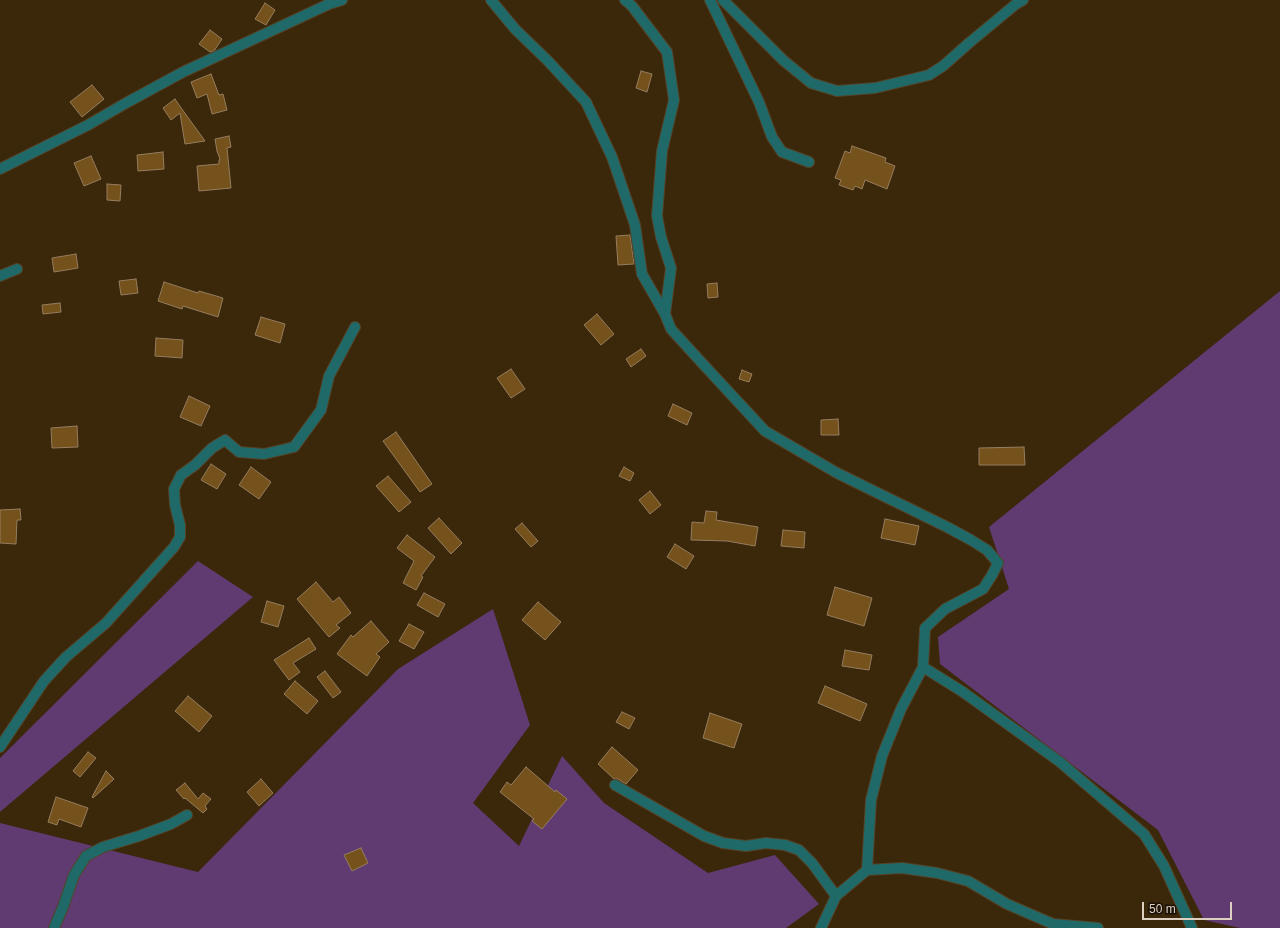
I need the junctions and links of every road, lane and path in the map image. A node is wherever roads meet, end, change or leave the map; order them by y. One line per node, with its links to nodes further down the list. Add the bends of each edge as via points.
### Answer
1 (342, 0): 8 (street, via 183,72 88,125)
2 (491, 0): 11 (street, via 515,29 586,102 614,163 635,225 642,274)
3 (625, 0): 11 (street, via 667,52 674,100 662,151 657,216 670,268)
4 (710, 0): 7 (street, via 759,102 772,137 782,152)
5 (723, 0): 6 (street, via 783,60 811,83 837,91 875,88 929,76)
6 (1023, 0)
7 (808, 162)
8 (0, 169)
9 (17, 269): 10 (street)
10 (0, 276)
11 (665, 314): 13 (street, via 671,329 765,431 837,473 971,540 987,550 998,563 983,589 945,609 925,628)
12 (355, 327): 14 (street, via 329,376 321,410 294,448 264,454 239,452 225,440 181,475 174,489 180,537 174,547 106,623 66,657 44,681)
13 (923, 668): 17 (street, via 901,710 882,756 871,800); 22 (street, via 963,692 1060,762 1144,834 1164,866)
14 (0, 747)
15 (615, 785): 18 (street, via 704,836 723,843 746,846 766,843 799,850)
16 (187, 814): 19 (street, via 171,824 103,847 86,856 74,875)
17 (866, 870): 18 (street); 21 (street, via 902,868 937,873 968,881 1007,904 1053,924)
18 (836, 896): 20 (street)
19 (54, 928)
20 (821, 928)
21 (1098, 928)
22 (1192, 928)

